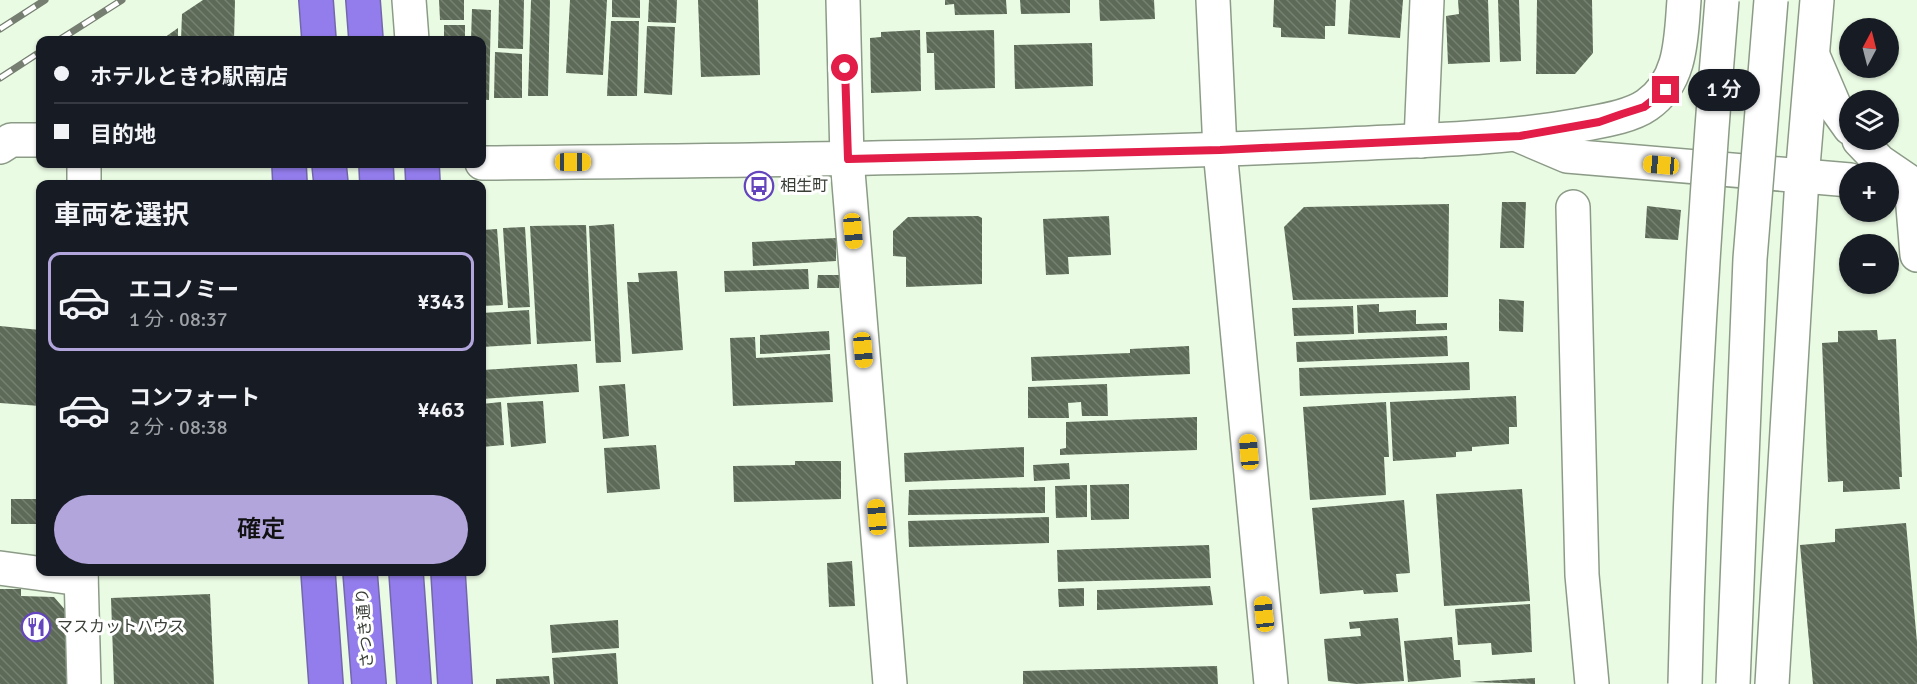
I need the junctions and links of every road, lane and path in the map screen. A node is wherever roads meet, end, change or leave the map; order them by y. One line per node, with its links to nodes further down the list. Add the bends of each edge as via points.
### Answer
1 (316, 0): 11 (highway)
2 (363, 0): 12 (highway)
3 (409, 0): 13 (street)
4 (843, 0): 20 (street)
5 (1213, 0): 18 (street)
6 (1427, 0): 17 (street)
7 (1684, 0): 16 (street, via 1679,54 1666,90 1644,107 1599,122)
8 (1722, 0): 42 (street, bridge, via 1690,472)
9 (1771, 0): 43 (street, bridge, via 1750,259)
10 (1817, 0): 14 (street)
11 (320, 36)
12 (366, 36)
13 (412, 36)
14 (1812, 53): 15 (street); 22 (street)
15 (1839, 114)
16 (1520, 136): 17 (street); 22 (street, via 1567,156)
17 (1421, 141): 18 (street)
18 (1220, 150): 20 (street); 40 (street)
19 (1869, 150): 24 (street)
20 (848, 159): 21 (street); 39 (street)
21 (486, 163)
22 (1802, 178): 23 (street); 44 (street)
23 (1839, 180)
24 (1906, 183): 26 (street)
25 (1573, 207): 41 (street, via 1582,575)
26 (1917, 255)
27 (0, 568): 28 (street)
28 (36, 571)
29 (81, 576): 34 (street)
30 (318, 576): 35 (highway)
31 (360, 576): 36 (highway, さつき通り)
32 (406, 576): 37 (highway)
33 (448, 576): 38 (highway)
34 (84, 684)
35 (326, 684)
36 (369, 684)
37 (414, 684)
38 (455, 684)
39 (890, 684)
40 (1271, 684)
41 (1592, 684)
42 (1685, 684)
43 (1733, 684)
44 (1772, 684)

